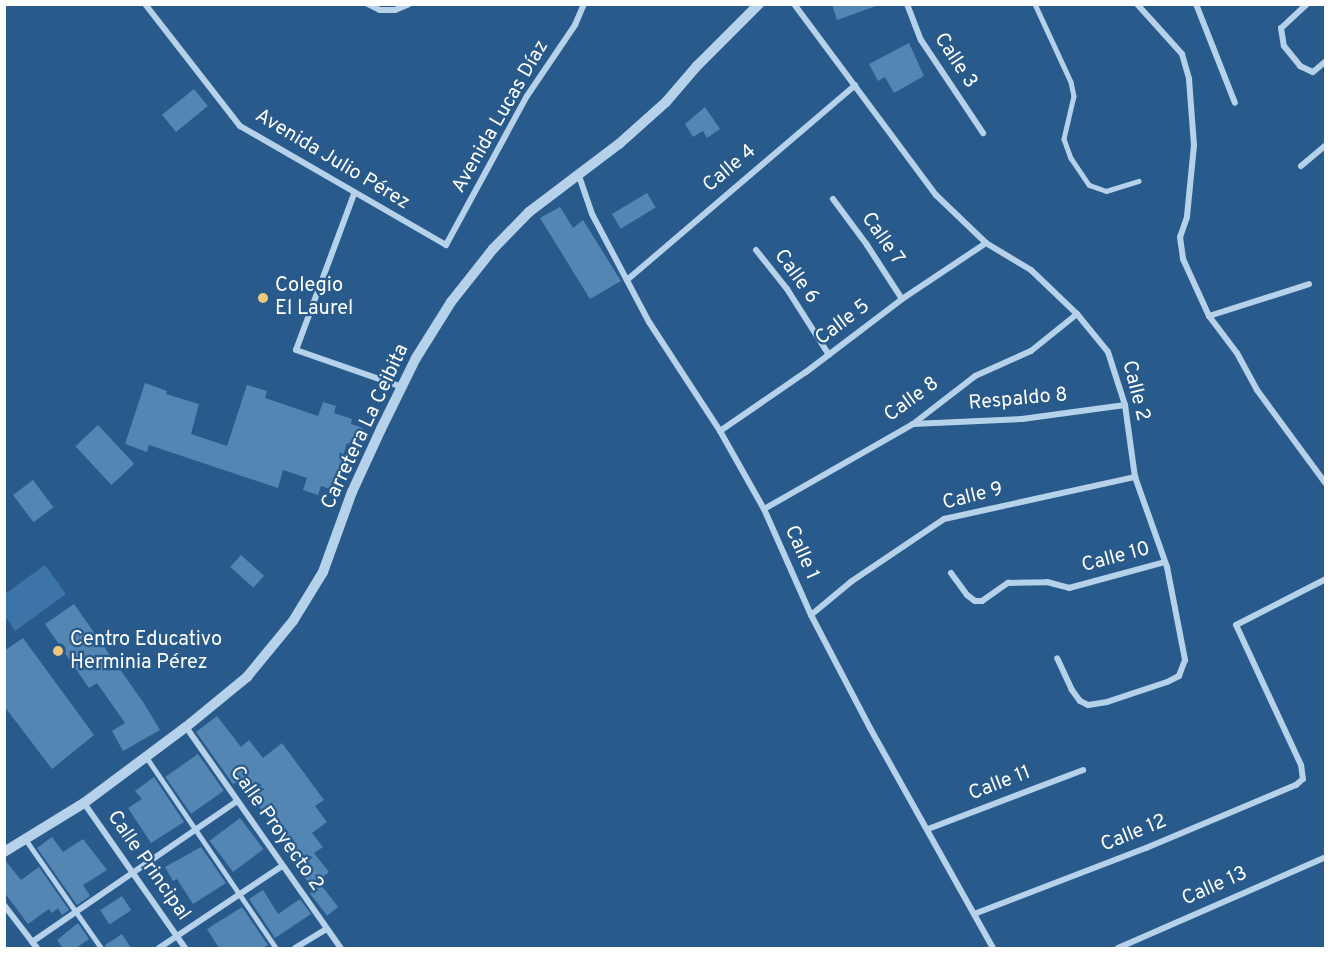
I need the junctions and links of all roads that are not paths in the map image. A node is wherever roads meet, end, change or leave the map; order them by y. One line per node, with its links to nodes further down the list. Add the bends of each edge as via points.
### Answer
1 (145, 4): 20 (street, Avenida Julio Pérez, via 240,126)
2 (368, 4): 11 (street, via 380,10)
3 (584, 4): 23 (street, Avenida Lucas Díaz, via 575,25 527,96)
4 (759, 4): 18 (street, Carretera La Ceibita, via 666,102 619,144)
5 (794, 4): 13 (street, Calle 2)
6 (907, 4): 15 (street, Calle 3, via 921,40)
7 (1035, 4): 19 (lane, via 1071,82 1074,96 1064,139 1071,158 1089,185 1106,191)
8 (1137, 4): 29 (street, via 1182,54 1189,79 1194,145 1187,217 1180,237 1183,259)
9 (1196, 4): 14 (street)
10 (1307, 4): 12 (street, via 1281,28 1284,46 1300,66 1313,72)
11 (408, 5)
12 (1326, 61)
13 (855, 85): 22 (street, Calle 2, via 936,195); 25 (street, Calle 4)
14 (1235, 103)
15 (983, 133)
16 (1326, 145): 17 (street)
17 (1301, 166)
18 (578, 173): 25 (street, Calle 1, via 592,214); 31 (street, Carretera La Ceibita, via 530,212 476,269 445,312)
19 (1138, 182)
20 (354, 194): 23 (street, Avenida Julio Pérez); 31 (street, via 296,350)
21 (833, 199): 27 (street, Calle 7)
22 (986, 243): 27 (street, Calle 5); 28 (street, Calle 2, via 1031,270)
23 (446, 245)
24 (756, 250): 30 (street, Calle 6, via 787,289)
25 (627, 280): 34 (street, Calle 1, via 649,322)
26 (1309, 284): 29 (street)
27 (902, 299): 30 (street, Calle 5)
28 (1077, 314): 32 (street, Calle 2, via 1108,352); 33 (street, Calle 8, via 1031,351 975,376)
29 (1209, 316): 36 (street, via 1237,353 1263,399)
30 (829, 355): 34 (street, Calle 5)
31 (402, 387): 43 (street, Carretera La Ceibita, via 352,492 323,572 293,621 247,677)
32 (1125, 405): 33 (street, Respaldo 8, via 1022,419); 35 (street, Calle 2)
33 (913, 424): 37 (street, Calle 8)
34 (720, 431): 37 (street, Calle 1)
35 (1135, 477): 38 (street, Calle 2); 41 (street, Calle 9, via 944,519)
36 (1326, 484)
37 (764, 509): 41 (street, Calle 1)
38 (1165, 562): 39 (street, Calle 10, via 1069,588 1047,582 1008,583 982,601 967,595); 42 (street, Calle 2, via 1185,660 1179,676 1138,693 1088,705 1072,690)
39 (951, 573)
40 (1326, 579): 58 (street, Calle 12, via 1236,624 1304,779 1146,848)
41 (811, 615): 48 (street, Calle 1)
42 (1057, 658)
43 (186, 727): 44 (street, Carretera La Ceibita); 46 (street, Calle Proyecto 2)
44 (146, 757): 47 (street, Carretera La Ceibita); 49 (street)
45 (1083, 771): 48 (street, Calle 11)
46 (236, 802): 49 (street); 53 (street, Calle Proyecto 2)
47 (84, 803): 50 (street, Carretera La Ceibita); 54 (street, Calle Principal)
48 (927, 829): 58 (street, Calle 1)
49 (195, 830): 54 (street); 55 (street)
50 (25, 839): 51 (street, Carretera La Ceibita); 57 (street)
51 (7, 847)
52 (1326, 856): 70 (street, Calle 13)
53 (282, 866): 55 (street); 59 (street, Calle Proyecto 2)
54 (132, 873): 57 (street); 60 (street, Calle Principal)
55 (238, 895): 60 (street); 66 (street)
56 (4, 905): 61 (street)
57 (75, 912): 61 (street); 63 (street)
58 (974, 914): 69 (street, Calle 1)
59 (327, 929): 67 (street); 68 (street, Calle Proyecto 2)
60 (176, 936): 64 (street); 65 (street, Calle Principal)
61 (32, 942): 62 (street)
62 (37, 948)
63 (101, 948)
64 (159, 948)
65 (185, 948)
66 (276, 948)
67 (295, 948)
68 (341, 948)
69 (993, 948)
70 (1118, 948)

